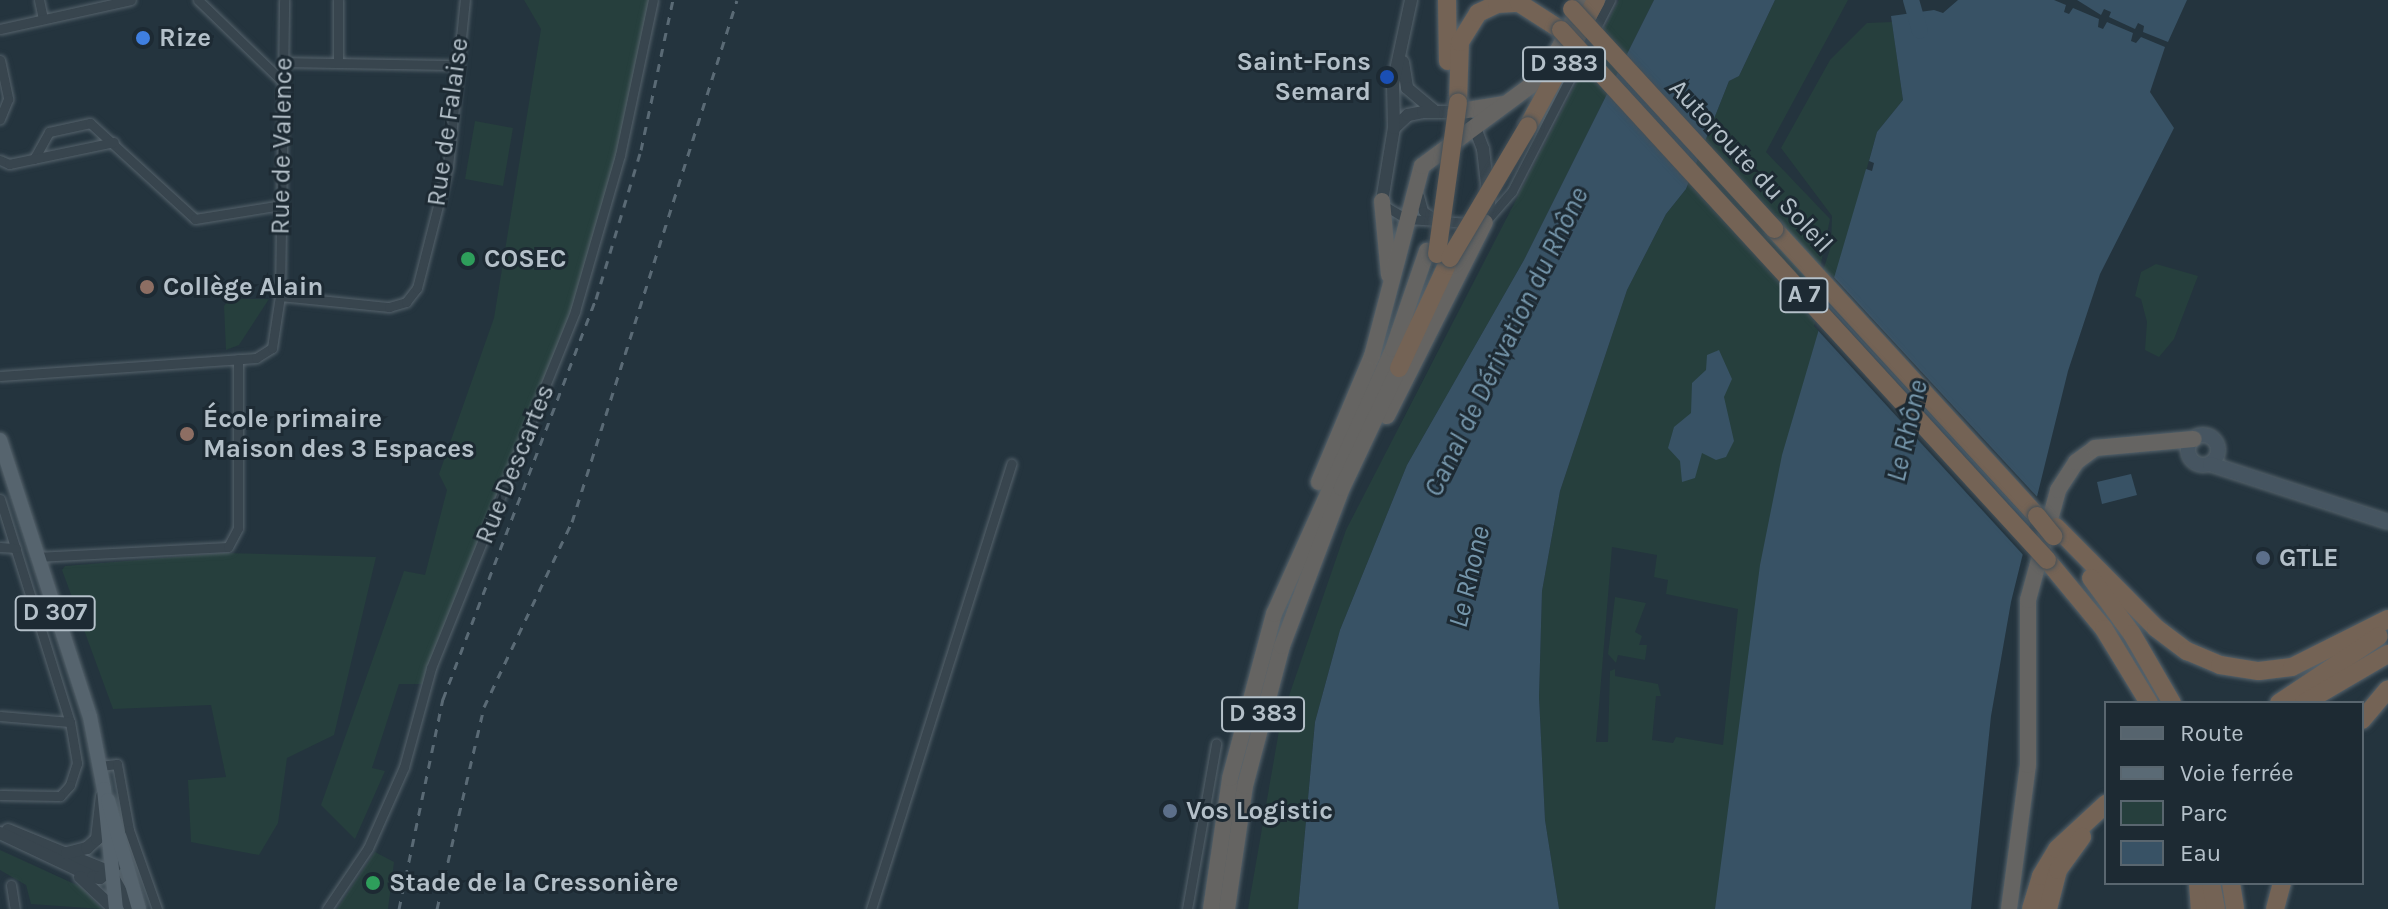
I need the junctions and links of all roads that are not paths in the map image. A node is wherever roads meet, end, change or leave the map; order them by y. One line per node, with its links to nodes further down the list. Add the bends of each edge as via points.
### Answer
1 (39, 0): 15 (street)
2 (131, 0): 14 (street)
3 (198, 0): 23 (street)
4 (284, 0): 20 (street, Rue de Valence)
5 (338, 0): 21 (street)
6 (465, 0): 22 (street, Rue de Falaise)
7 (653, 0): 93 (street, Rue Descartes, via 626,131 588,272 515,468 431,668 404,767 381,821)
8 (1411, 0): 18 (street)
9 (1447, 0): 25 (highway, D 383)
10 (1539, 0): 17 (highway, Autoroute du Soleil / A 7)
11 (1596, 0): 40 (highway, D 383, bridge, via 1528,126)
12 (1610, 0): 30 (street)
13 (1571, 2): 24 (highway, via 1550,62); 56 (highway, Autoroute du Soleil / A 7, bridge)
14 (99, 4): 15 (street)
15 (43, 19): 16 (street)
16 (0, 29)
17 (1561, 30): 25 (highway, via 1514,2 1478,13 1460,42); 65 (highway, Autoroute du Soleil / A 7, bridge, via 2047,560 2104,629)
18 (1403, 47): 25 (street, via 1407,88); 27 (street, via 1393,84)
19 (0, 60): 26 (street, via 8,99)
20 (284, 62): 21 (street); 23 (street, Rue de Valence)
21 (338, 63): 22 (street)
22 (459, 65): 42 (street, Rue de Falaise, via 448,166 417,288 406,302 389,307)
23 (283, 82): 36 (street, Rue de Valence)
24 (1513, 101): 25 (highway); 28 (highway)
25 (1449, 107): 27 (street, via 1408,115); 28 (street); 40 (highway, D 383)
26 (0, 119)
27 (1394, 128): 35 (street)
28 (1475, 128): 31 (street); 34 (highway, via 1431,155)
29 (114, 142): 32 (street); 32 (street, via 90,123 49,132); 36 (street, via 195,219)
30 (1534, 148): 31 (street, via 1506,166); 38 (street, via 1508,198)
31 (1483, 149): 38 (street, via 1489,202)
32 (34, 159): 33 (street, via 9,164)
33 (0, 160)
34 (1417, 176): 37 (highway); 39 (street, via 1422,209)
35 (1382, 201): 37 (street, via 1392,214); 41 (highway)
36 (281, 205): 42 (street, Rue de Valence)
37 (1407, 219): 39 (street); 41 (highway)
38 (1485, 222): 39 (street); 55 (highway)
39 (1444, 223)
40 (1438, 254): 44 (highway); 60 (highway, D 383)
41 (1391, 292): 60 (highway, via 1363,381 1294,542)
42 (280, 296): 43 (street, Rue de Valence, via 272,348 256,358)
43 (238, 359): 45 (street); 59 (street, via 238,528 228,547)
44 (1399, 368): 55 (highway, D 383)
45 (0, 376)
46 (2194, 439): 48 (main road, via 2207,436); 50 (main road, via 2191,458); 98 (highway, via 2095,448 2076,462 2058,490 2028,600 2028,765)
47 (0, 440): 51 (main road, D 307)
48 (2218, 447): 50 (main road); 52 (main road)
49 (1011, 464): 94 (street)
50 (2210, 464): 52 (main road)
51 (3, 468): 59 (main road, D 307)
52 (2261, 479): 54 (main road)
53 (0, 499): 58 (street)
54 (2388, 522)
55 (1327, 526): 97 (highway, D 383, via 1265,703)
56 (2055, 532): 61 (highway, via 2156,628 2187,651 2220,665 2259,671 2292,667); 66 (highway, Autoroute du Soleil / A 7, via 2119,615)
57 (0, 547): 58 (street)
58 (16, 548): 71 (street)
59 (36, 557): 73 (main road, D 307, via 90,717)
60 (1285, 582): 96 (highway, D 383, via 1236,750)
61 (2388, 619)
62 (2388, 630): 67 (highway)
63 (2388, 654): 68 (highway)
64 (2388, 689): 70 (highway)
65 (2148, 701)
66 (2171, 701)
67 (2282, 701)
68 (2307, 701)
69 (0, 716): 71 (street)
70 (2364, 718)
71 (70, 722): 75 (street, via 77,763 60,796)
72 (1216, 744): 95 (street)
73 (100, 766): 74 (main road, D 307); 92 (street, via 117,764 129,830)
74 (104, 789): 77 (main road, D 307); 80 (street, via 97,839); 82 (main road, D 307)
75 (0, 795)
76 (2104, 806): 99 (highway, via 2057,849)
77 (114, 816): 82 (street, via 120,851); 91 (main road, D 307)
78 (2104, 820): 100 (highway, via 2063,862)
79 (0, 830): 80 (street); 81 (street)
80 (67, 853): 82 (street)
81 (43, 855): 82 (street, via 93,877); 89 (street, via 97,889)
82 (110, 872): 89 (main road, D 307); 90 (street)
83 (11, 885): 88 (street)
84 (2198, 885): 101 (highway)
85 (2211, 885): 102 (highway)
86 (2231, 885): 103 (highway)
87 (2281, 885): 104 (highway)
88 (15, 909)
89 (115, 909)
90 (131, 909)
91 (139, 909)
92 (157, 909)
93 (327, 909)
94 (871, 909)
95 (1187, 909)
96 (1211, 909)
97 (1227, 909)
98 (2009, 909)
99 (2031, 909)
100 (2048, 909)
101 (2200, 909)
102 (2216, 909)
103 (2235, 909)
104 (2275, 909)

